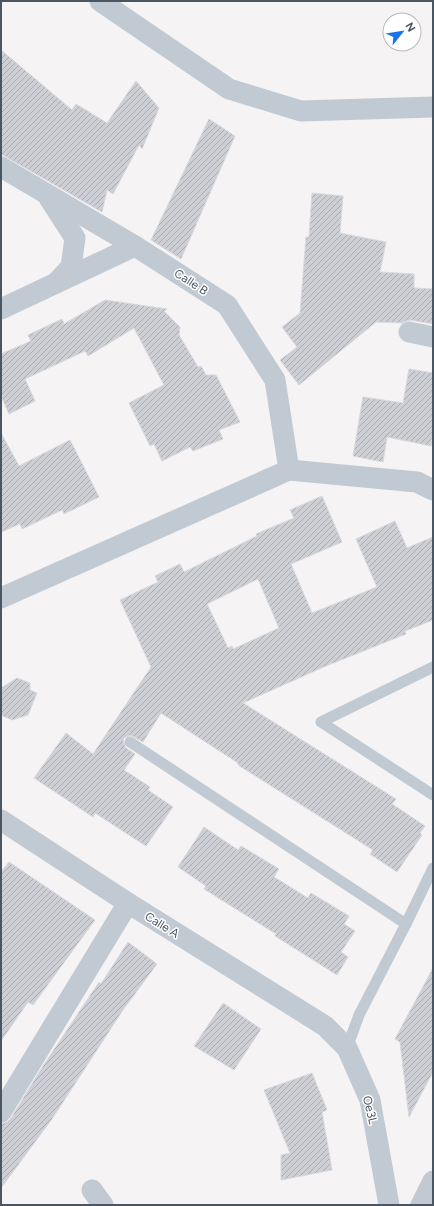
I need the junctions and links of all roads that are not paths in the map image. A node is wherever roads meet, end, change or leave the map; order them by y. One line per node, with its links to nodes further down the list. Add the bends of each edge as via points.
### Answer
1 (100, 1): 2 (street, via 229,89 301,111)
2 (433, 107)
3 (1, 166): 4 (street, Calle B)
4 (47, 194): 5 (street, Calle B); 6 (street, via 75,238 71,267)
5 (135, 246): 6 (street); 10 (street, Calle B, via 227,305 276,380)
6 (55, 285): 7 (street)
7 (1, 309)
8 (409, 332): 9 (street)
9 (433, 337)
10 (289, 470): 11 (street, via 417,482); 12 (street)
11 (433, 490)
12 (1, 598)
13 (433, 667): 15 (lane, via 321,722)
14 (130, 742): 19 (lane)
15 (433, 795)
16 (1, 820): 18 (street, Calle A)
17 (433, 868): 19 (lane)
18 (128, 903): 20 (street, Calle A); 22 (street)
19 (406, 924): 21 (lane, via 359,1015)
20 (325, 1026): 21 (street, Oe3L)
21 (347, 1048): 24 (street, Oe3L, via 370,1100)
22 (1, 1112)
23 (433, 1181): 25 (street)
24 (389, 1205)
25 (421, 1205)

